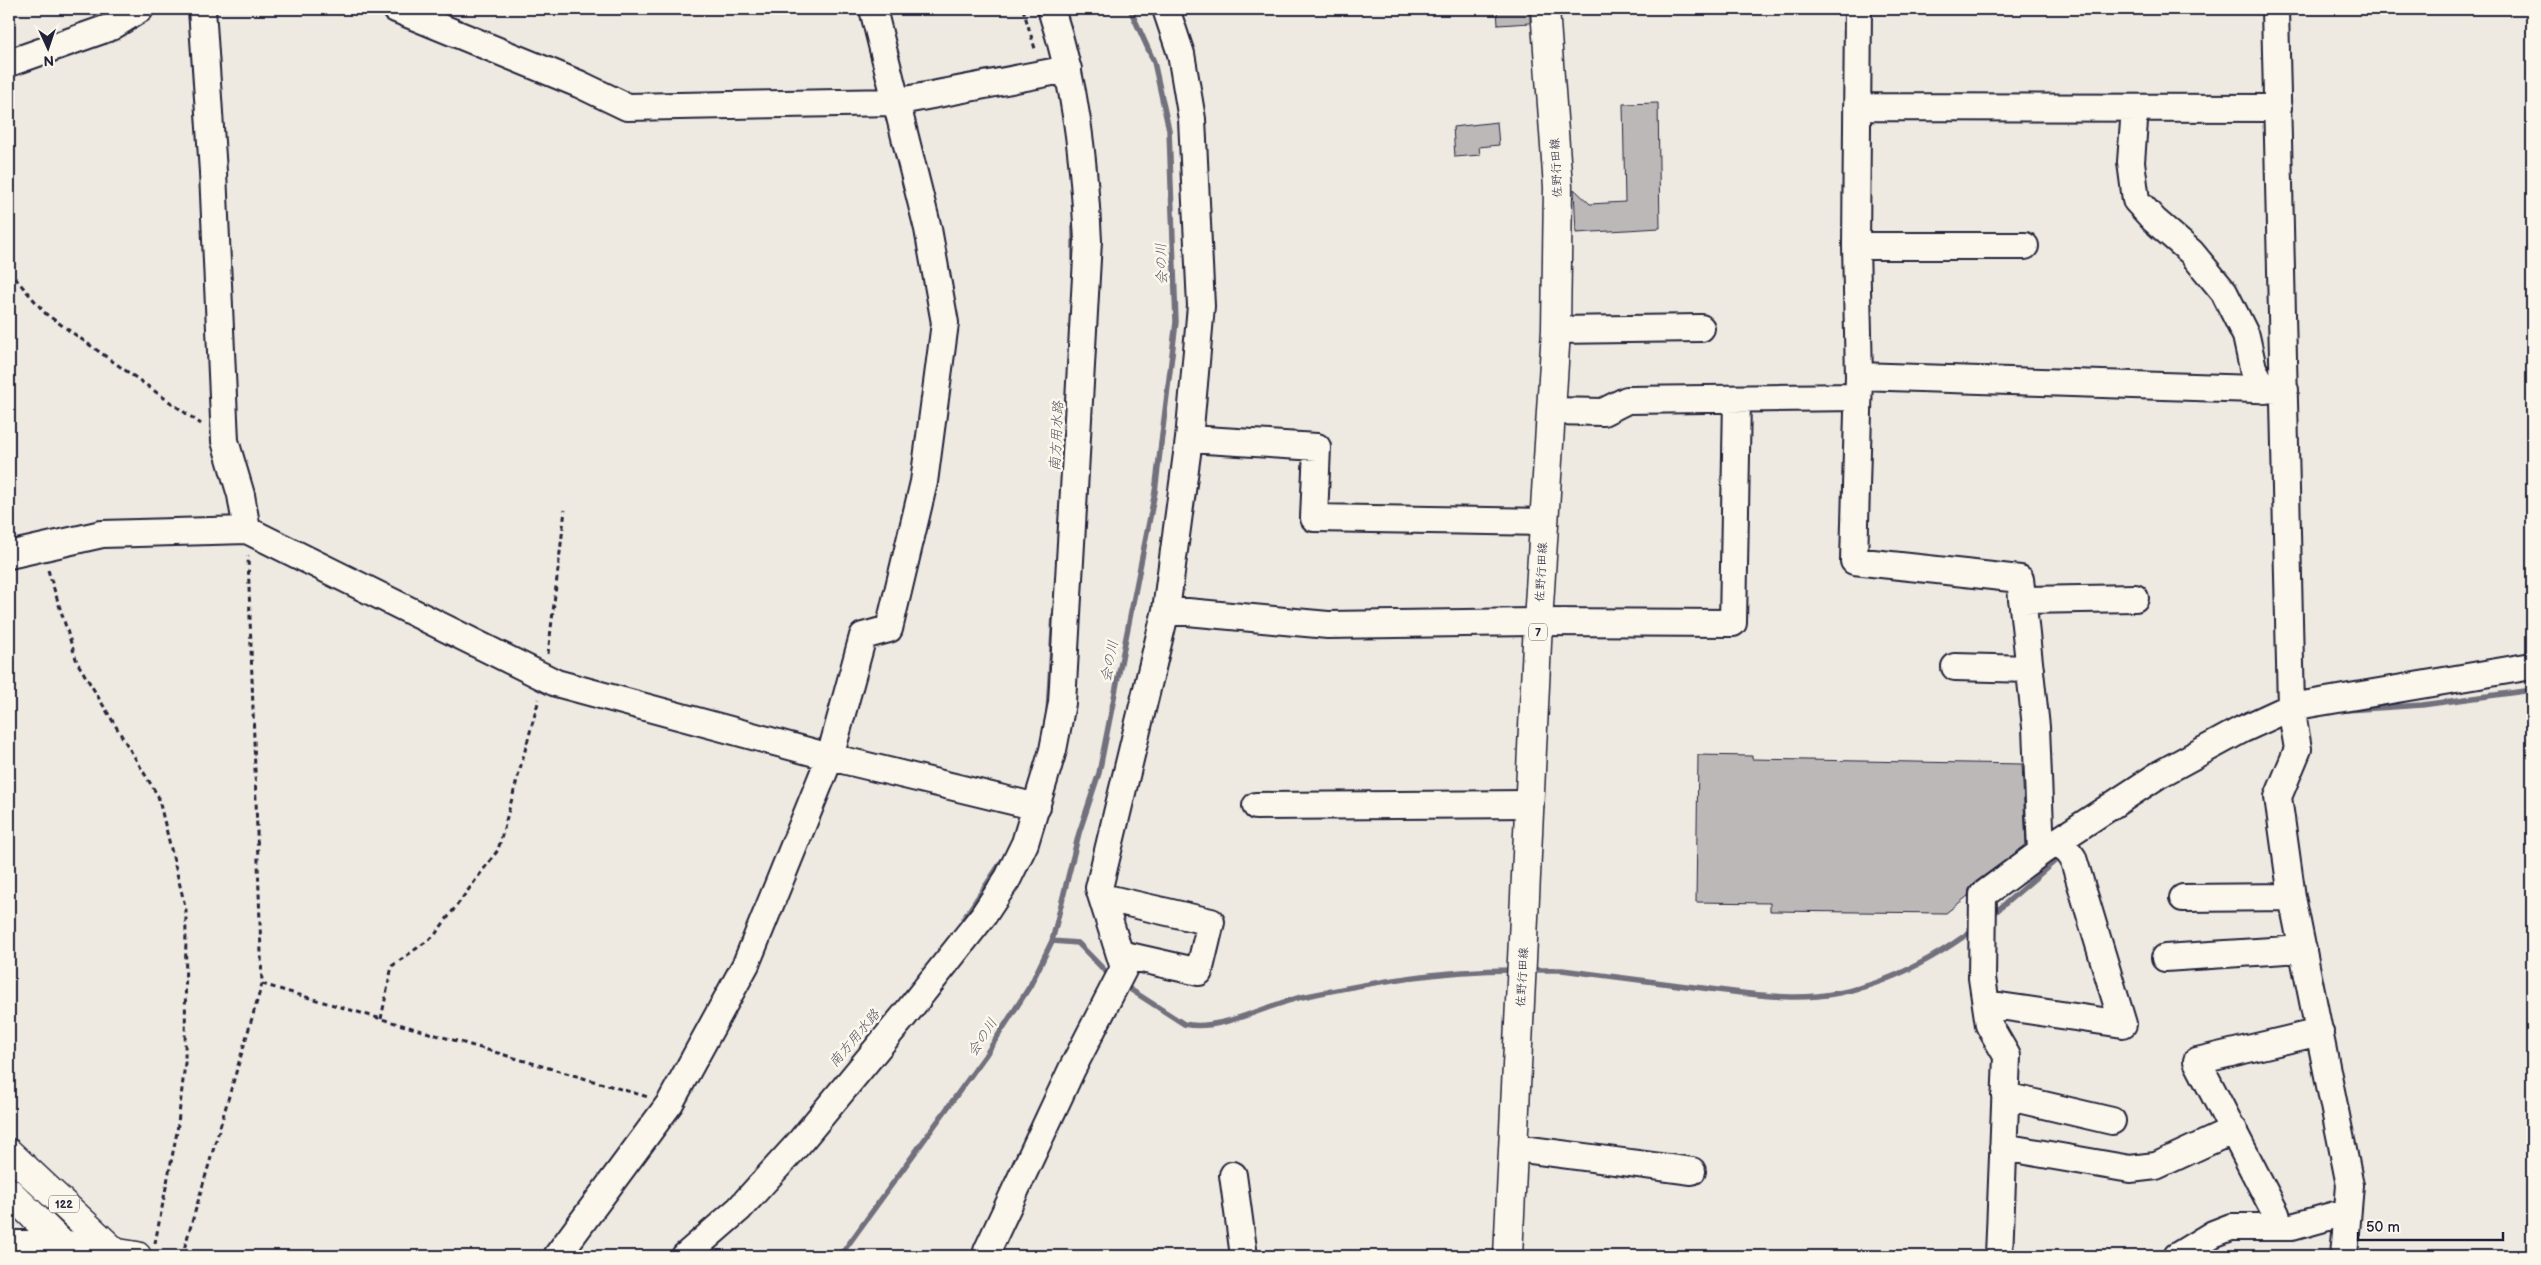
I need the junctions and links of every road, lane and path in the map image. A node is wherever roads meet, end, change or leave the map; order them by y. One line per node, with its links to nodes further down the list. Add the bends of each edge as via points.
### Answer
1 (140, 9): 11 (street, via 111,27)
2 (202, 9): 27 (street)
3 (396, 9): 14 (street, via 627,107)
4 (873, 9): 14 (street)
5 (1022, 9): 13 (path)
6 (1051, 9): 12 (street)
7 (1166, 9): 28 (street, via 1181,54 1192,118 1201,306)
8 (1545, 9): 22 (main road, 佐野行田線 / 7, via 1558,187)
9 (1858, 9): 15 (street)
10 (2275, 9): 17 (street)
11 (9, 63)
12 (1068, 69): 13 (street); 46 (street, via 1084,173 1088,241 1062,702)
13 (1043, 74): 14 (street)
14 (895, 102): 43 (street, via 928,229 945,323 924,482 889,630 862,636)
15 (1857, 107): 16 (street); 18 (street)
16 (2135, 108): 17 (street); 24 (street, via 2131,162 2136,200 2191,252 2224,292 2246,336 2253,368)
17 (2278, 108): 24 (street)
18 (1856, 246): 19 (street); 23 (street)
19 (2025, 246)
20 (9, 271): 27 (path, via 46,314)
21 (1701, 328): 22 (street)
22 (1556, 330): 26 (main road, 佐野行田線 / 7)
23 (1859, 386): 24 (street); 25 (street); 35 (street, via 1854,561 2020,579)
24 (2275, 390): 42 (street)
25 (1737, 399): 26 (street, via 1627,400 1603,412); 37 (street, via 1733,623)
26 (1551, 412): 30 (main road, 佐野行田線 / 7)
27 (225, 440): 31 (street)
28 (1189, 440): 30 (street, via 1317,447 1314,518); 36 (street)
29 (565, 510): 41 (path)
30 (1544, 522): 37 (main road, 佐野行田線 / 7)
31 (247, 530): 32 (street, via 102,534); 41 (street); 54 (path)
32 (42, 548): 33 (street); 72 (path, via 77,662 158,796 186,910 185,1063 176,1132)
33 (9, 555)
34 (2135, 598): 35 (street)
35 (2022, 600): 40 (street)
36 (1166, 610): 37 (street, via 1328,625); 48 (street, via 1099,888)
37 (1538, 622): 44 (main road, 佐野行田線 / 7)
38 (2532, 666): 42 (street)
39 (1955, 667): 40 (street)
40 (2030, 669): 47 (street)
41 (545, 677): 43 (street); 56 (path, via 498,850 434,936 392,966)
42 (2292, 715): 47 (street, via 2241,730 2160,774); 49 (street, via 2298,749 2278,797)
43 (830, 757): 46 (street); 59 (street, via 746,964)
44 (1530, 804): 45 (street); 63 (main road, 佐野行田線 / 7)
45 (1256, 806)
46 (1037, 807): 75 (street, via 1025,843 1008,878 982,916 799,1144 739,1209)
47 (2050, 846): 55 (street, via 1983,895 1982,978); 55 (street, via 2073,858 2123,1024)
48 (1102, 897): 52 (street); 52 (street, via 1211,922 1199,972)
49 (2292, 897): 50 (street); 51 (street)
50 (2183, 898)
51 (2302, 949): 53 (street); 57 (street)
52 (1120, 954): 76 (street, via 1124,968 1068,1078)
53 (2165, 958)
54 (262, 984): 56 (path); 73 (path)
55 (1986, 1004): 58 (street, via 1988,1024 2007,1056)
56 (381, 1019): 59 (path)
57 (2320, 1032): 61 (street, via 2196,1062); 68 (street, via 2350,1185)
58 (2005, 1096): 60 (street); 62 (street)
59 (670, 1103): 74 (street)
60 (2112, 1121)
61 (2234, 1130): 62 (street, via 2156,1166 2130,1169); 69 (street)
62 (2003, 1147): 79 (street)
63 (1514, 1148): 65 (street); 78 (main road, 佐野行田線 / 7)
64 (9, 1153): 72 (main road, 122)
65 (1692, 1171)
66 (1233, 1175): 77 (street)
67 (9, 1192): 71 (main road, 122)
68 (2347, 1215): 69 (street); 81 (street)
69 (2280, 1227): 80 (street, via 2231,1226 2206,1237)
70 (9, 1244): 71 (street)
71 (68, 1250): 72 (main road)
72 (131, 1253)
73 (182, 1256)
74 (557, 1256)
75 (685, 1256)
76 (987, 1256)
77 (1244, 1256)
78 (1508, 1256)
79 (1999, 1256)
80 (2177, 1256)
81 (2344, 1256)

